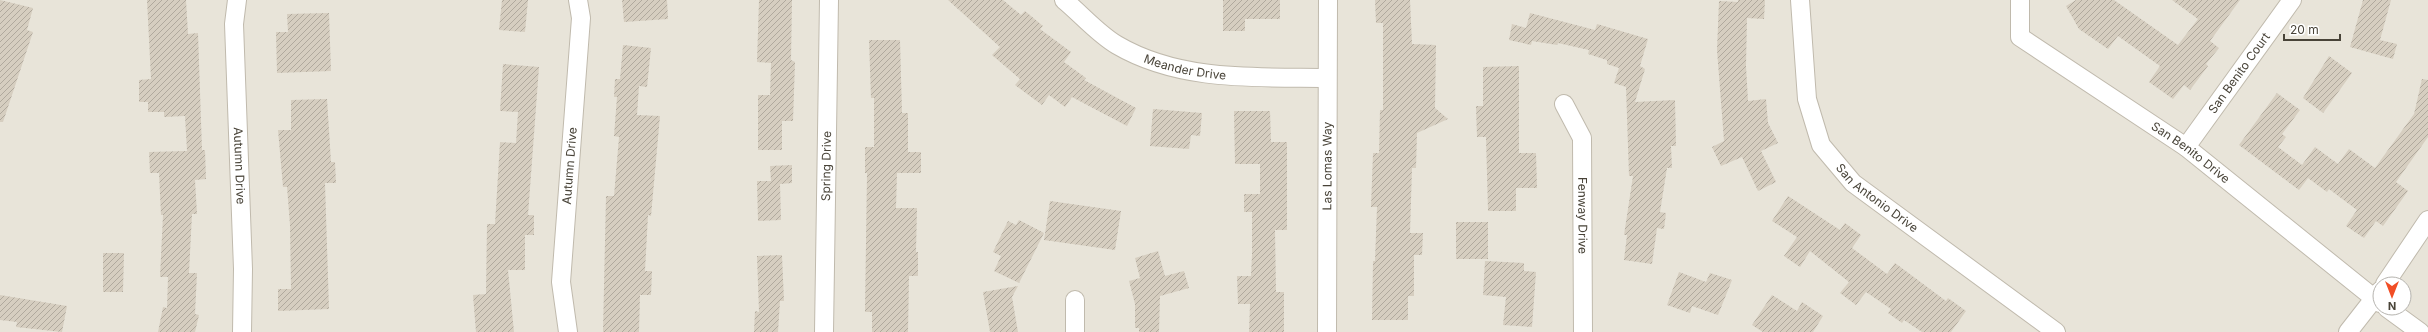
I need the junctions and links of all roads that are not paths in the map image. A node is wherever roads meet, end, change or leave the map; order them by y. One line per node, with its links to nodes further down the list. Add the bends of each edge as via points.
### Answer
1 (236, 0): 18 (street, Autumn Drive, via 234,24 243,269)
2 (578, 0): 19 (street, Autumn Drive, via 581,18 561,282)
3 (829, 0): 20 (street, Spring Drive)
4 (1064, 0): 9 (street, Meander Drive, via 1116,45 1156,63 1225,76)
5 (1328, 0): 9 (street, Las Lomas Way)
6 (1800, 0): 24 (street, San Antonio Drive, via 1807,99 1821,145 1853,183)
7 (2020, 0): 11 (street, San Benito Drive, via 2020,37)
8 (2292, 0): 11 (street, San Benito Court)
9 (1327, 78): 22 (street, Las Lomas Way)
10 (1564, 104): 23 (street, Fenway Drive, via 1582,138)
11 (2186, 147): 14 (street, San Benito Drive)
12 (2428, 220): 13 (street)
13 (2390, 276)
14 (2372, 294)
15 (1075, 300): 21 (street)
16 (2372, 308): 25 (street)
17 (2400, 316): 26 (street, San Benito Drive)
18 (242, 332)
19 (568, 332)
20 (824, 332)
21 (1075, 332)
22 (1327, 332)
23 (1583, 332)
24 (2056, 332)
25 (2348, 332)
26 (2420, 332)

